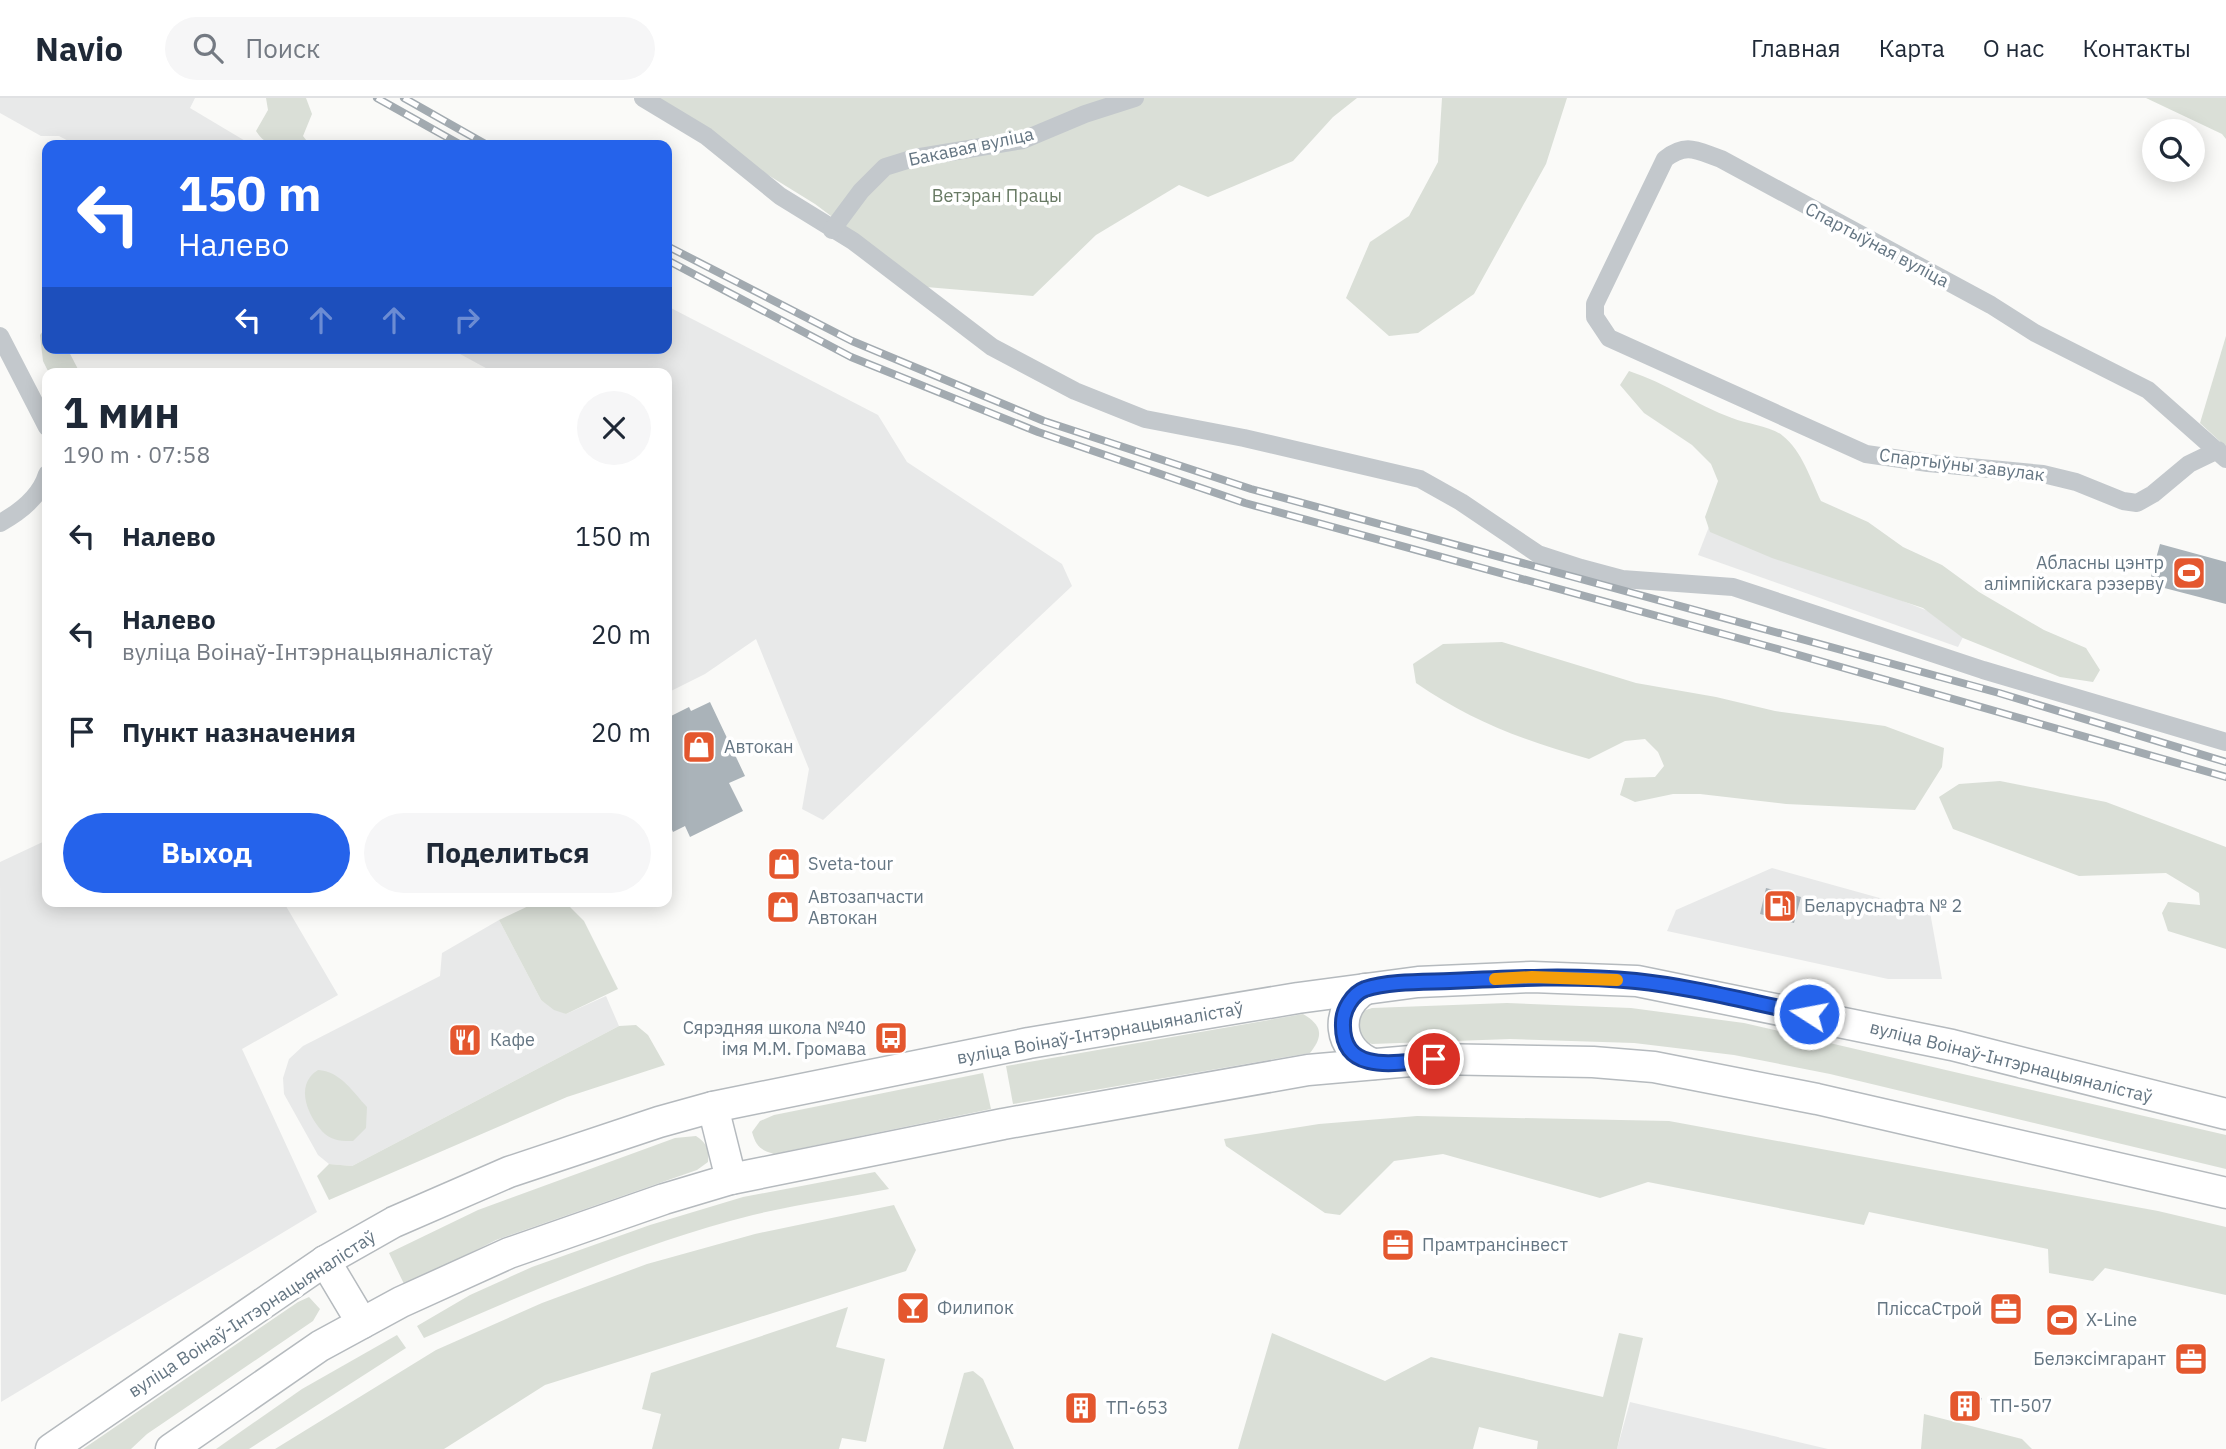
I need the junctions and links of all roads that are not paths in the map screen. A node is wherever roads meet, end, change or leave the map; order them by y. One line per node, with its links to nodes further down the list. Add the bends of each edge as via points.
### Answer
1 (643, 98): 3 (street, via 706,136 780,196)
2 (1135, 98): 3 (street, Бакавая вуліца, via 1023,140 885,167)
3 (832, 230): 10 (street, via 853,241 992,347 1075,391 1145,419 1420,480 1538,554 1622,579 1733,587 1983,670)
4 (1595, 317): 7 (street, Спартыўны завулак, via 1609,338 1866,454 2043,474 2137,503 2189,464); 7 (street, Спартыўная вуліца, via 1595,304 1665,159 1678,149 1689,148 1721,159 2035,333 2148,390)
5 (0, 336): 6 (street)
6 (42, 417)
7 (2222, 455)
8 (42, 483): 9 (street, via 26,506)
9 (0, 523)
10 (2226, 742)
11 (1365, 989): 12 (main road, вуліца Воінаў-Інтэрнацыяналістаў); 13 (main road, via 1346,1009 1343,1027 1349,1046); 16 (main road, вуліца Воінаў-Інтэрнацыяналістаў, via 1532,977 1637,981 1952,1045)
12 (1298, 998): 14 (main road, via 1322,1014 1328,1032 1326,1050); 15 (main road, вуліца Воінаў-Інтэрнацыяналістаў, via 1029,1043)
13 (1373, 1064): 14 (main road); 18 (main road, via 1434,1059 1654,1067 1817,1099)
14 (1308, 1070): 17 (main road, via 1003,1124)
15 (713, 1107): 17 (main road); 19 (main road, вуліца Воінаў-Інтэрнацыяналістаў, via 509,1172 394,1223)
16 (2226, 1114)
17 (731, 1180): 20 (main road, via 509,1253)
18 (2226, 1194)
19 (325, 1261): 20 (main road); 21 (main road, вуліца Воінаў-Інтэрнацыяналістаў)
20 (362, 1323): 22 (main road, via 320,1346)
21 (51, 1449)
22 (171, 1449)

